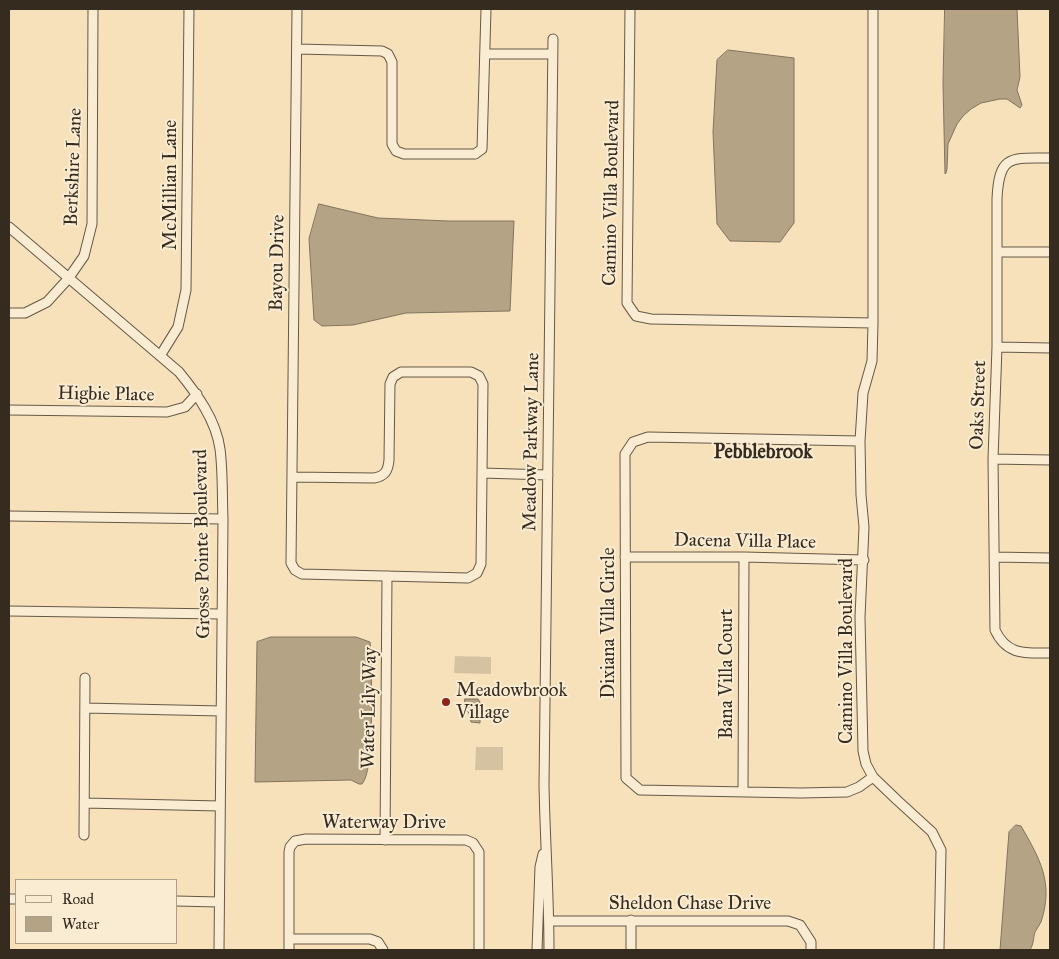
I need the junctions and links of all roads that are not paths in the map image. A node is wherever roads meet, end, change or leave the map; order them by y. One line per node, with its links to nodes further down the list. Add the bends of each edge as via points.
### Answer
1 (94, 9): 15 (street, Berkshire Lane, via 92,224 84,256)
2 (189, 9): 20 (street, McMillian Lane, via 186,290 178,326)
3 (297, 9): 8 (street, Bayou Drive)
4 (486, 9): 9 (street)
5 (630, 9): 17 (street, Camino Villa Boulevard, via 627,303 636,316)
6 (873, 9): 17 (street, Camino Villa Boulevard)
7 (553, 39): 10 (street, Meadow Parkway Lane)
8 (297, 48): 9 (street, via 382,51 388,54 392,62 392,144 396,151 404,154 475,154 482,149); 28 (street, Bayou Drive)
9 (485, 54): 10 (street)
10 (552, 54): 27 (street, Meadow Parkway Lane)
11 (1050, 158): 13 (street, Oaks Street, via 1019,158 1009,161 1003,168 998,182)
12 (9, 227): 15 (street, Grosse Pointe Boulevard)
13 (998, 252): 14 (street); 18 (street, Oaks Street)
14 (1050, 252)
15 (68, 279): 16 (street, Berkshire Lane, via 47,302 25,313); 20 (street, Grosse Pointe Boulevard)
16 (9, 313)
17 (873, 323): 23 (street, Camino Villa Boulevard, via 872,361 863,393)
18 (997, 347): 19 (street); 24 (street, Oaks Street)
19 (1050, 348)
20 (160, 356): 21 (street, Grosse Pointe Boulevard)
21 (198, 394): 22 (street, Higbie Place, via 184,407 167,412); 30 (street, Grosse Pointe Boulevard, via 220,448)
22 (9, 410)
23 (860, 441): 31 (street, Dixiana Villa Circle, via 648,437 634,442 625,454); 35 (street, Camino Villa Boulevard)
24 (993, 459): 25 (street); 33 (street, Oaks Street)
25 (1050, 460)
26 (482, 473): 27 (street); 28 (street, Bayou Drive, via 483,384 479,376 471,372 401,372 393,376 390,384 389,460 384,474 374,478); 36 (street, Bayou Drive, via 480,564 477,573 468,578)
27 (548, 475): 49 (street, Meadow Parkway Lane)
28 (292, 477): 36 (street, Bayou Drive, via 292,563 295,570 302,574)
29 (9, 516): 30 (street)
30 (222, 519): 38 (street, Grosse Pointe Boulevard)
31 (625, 557): 32 (street, Dacena Villa Place); 44 (street, Dixiana Villa Circle, via 626,778 640,790)
32 (744, 557): 35 (street, Dacena Villa Place); 44 (street, Bana Villa Court)
33 (994, 557): 34 (street); 39 (street, Oaks Street, via 994,622 998,637 1015,651)
34 (1050, 558)
35 (864, 560): 43 (street, Camino Villa Boulevard, via 860,617 862,738 866,764)
36 (387, 576): 48 (street, Water Lily Way)
37 (9, 611): 38 (street)
38 (222, 614): 42 (street, Grosse Pointe Boulevard)
39 (1050, 653)
40 (85, 678): 41 (street)
41 (85, 708): 42 (street); 45 (street)
42 (221, 710): 46 (street, Grosse Pointe Boulevard)
43 (873, 777): 44 (street, Dixiana Villa Circle, via 847,792); 63 (street, Camino Villa Boulevard, via 932,832 941,850)
44 (743, 792)
45 (84, 803): 46 (street); 47 (street)
46 (220, 806): 51 (street, Grosse Pointe Boulevard)
47 (84, 835)
48 (385, 840): 54 (street, Waterway Drive, via 299,839 292,843 289,852); 58 (street, Waterway Drive, via 466,840 476,845 479,852)
49 (545, 846): 53 (street, Meadow Parkway Lane); 59 (street, Meadow Parkway Lane, via 540,867)
50 (178, 901): 51 (street)
51 (219, 902): 55 (street, Grosse Pointe Boulevard)
52 (631, 920): 53 (street, Sheldon Chase Drive); 61 (street); 62 (street, Sheldon Chase Drive, via 788,921 800,925 811,942)
53 (550, 921): 60 (street, Meadow Parkway Lane)
54 (289, 938): 56 (street, Waterway Drive); 57 (street, via 370,939 378,942)
55 (219, 950)
56 (288, 950)
57 (383, 950)
58 (479, 950)
59 (537, 950)
60 (549, 950)
61 (631, 950)
62 (811, 950)
63 (939, 950)

